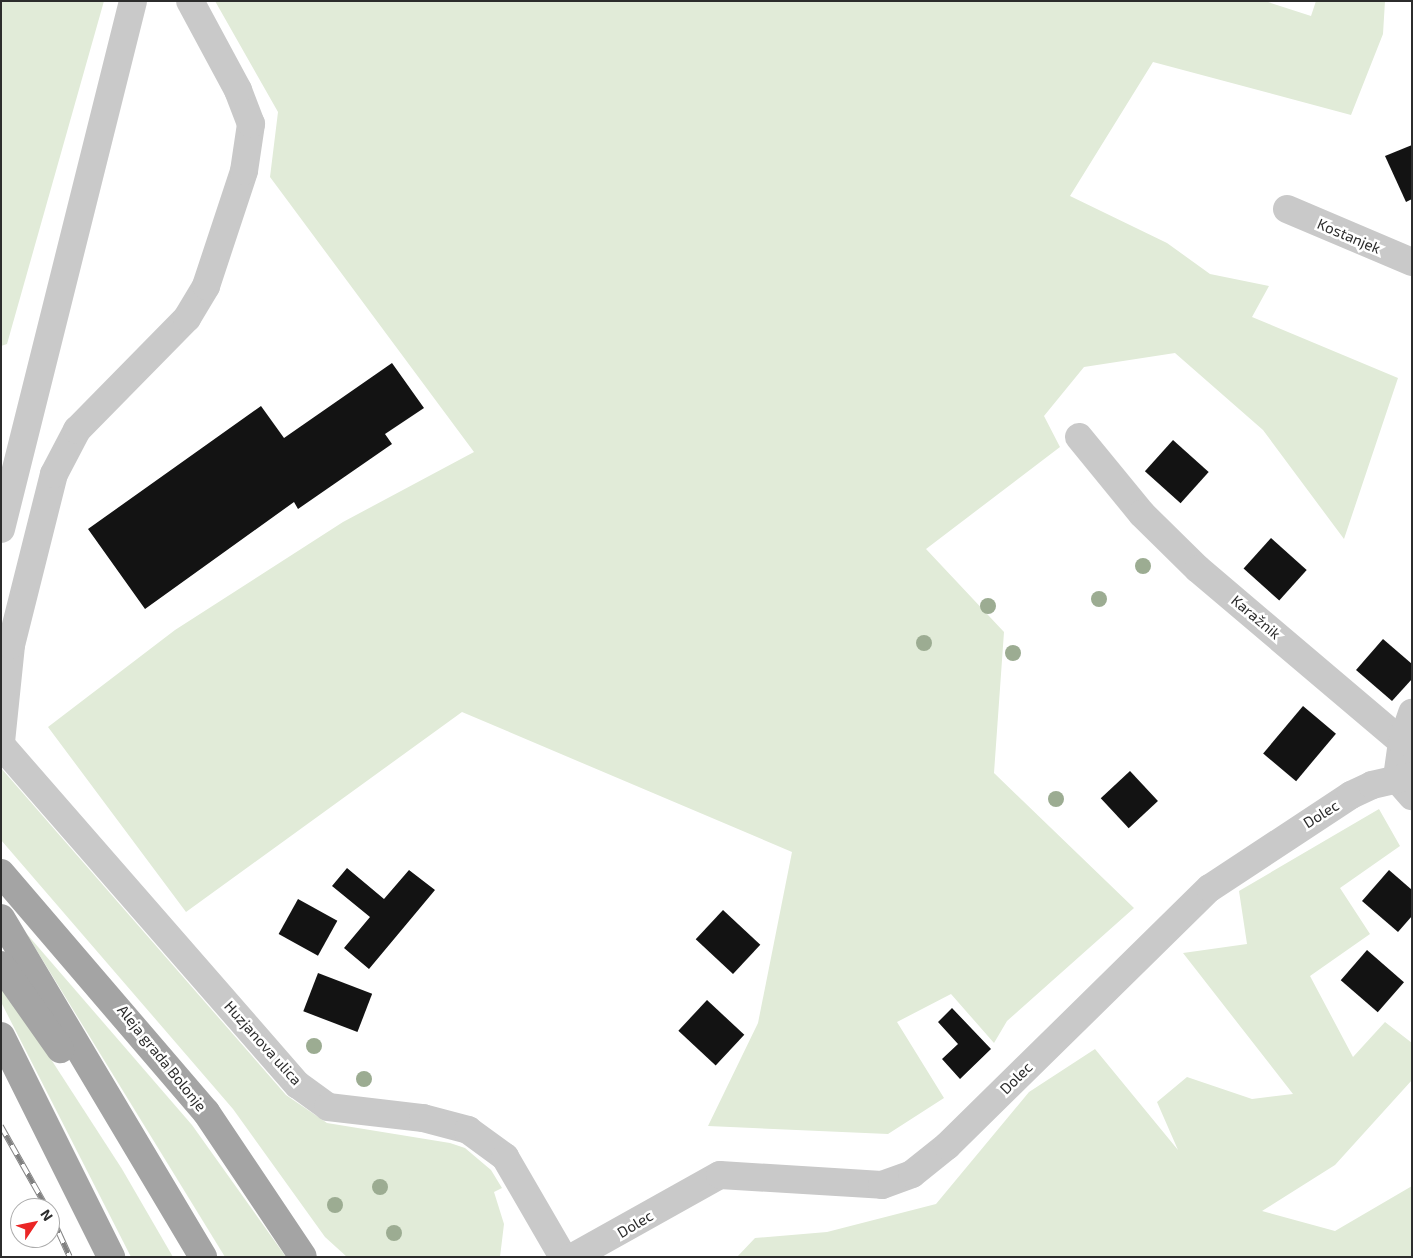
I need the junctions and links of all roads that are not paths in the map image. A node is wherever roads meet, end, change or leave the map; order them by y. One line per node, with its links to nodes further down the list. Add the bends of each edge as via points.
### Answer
1 (134, 1): 6 (street)
2 (190, 1): 9 (street, via 238,90 251,124 244,171 206,286 187,318 77,430 54,474 11,645)
3 (1287, 209): 4 (street, Kostanjek)
4 (1412, 262)
5 (1079, 437): 8 (street, Karažnik, via 1142,514 1198,569)
6 (1, 529)
7 (1412, 713): 8 (street)
8 (1402, 742): 10 (street)
9 (1, 744): 19 (street, Huzjanova ulica, via 298,1085 328,1107 423,1118 468,1130 505,1157)
10 (1407, 784): 20 (street, Dolec, via 1351,795 1210,888 947,1146 912,1174 882,1185 720,1175)
11 (1, 873): 18 (main road, Aleja grada Bolonje, via 206,1112)
12 (1, 918): 15 (main road)
13 (1, 966): 15 (main road)
14 (1, 1036): 16 (main road)
15 (120, 1124): 17 (main road)
16 (111, 1257)
17 (203, 1257)
18 (303, 1257)
19 (563, 1257)
20 (573, 1257)

